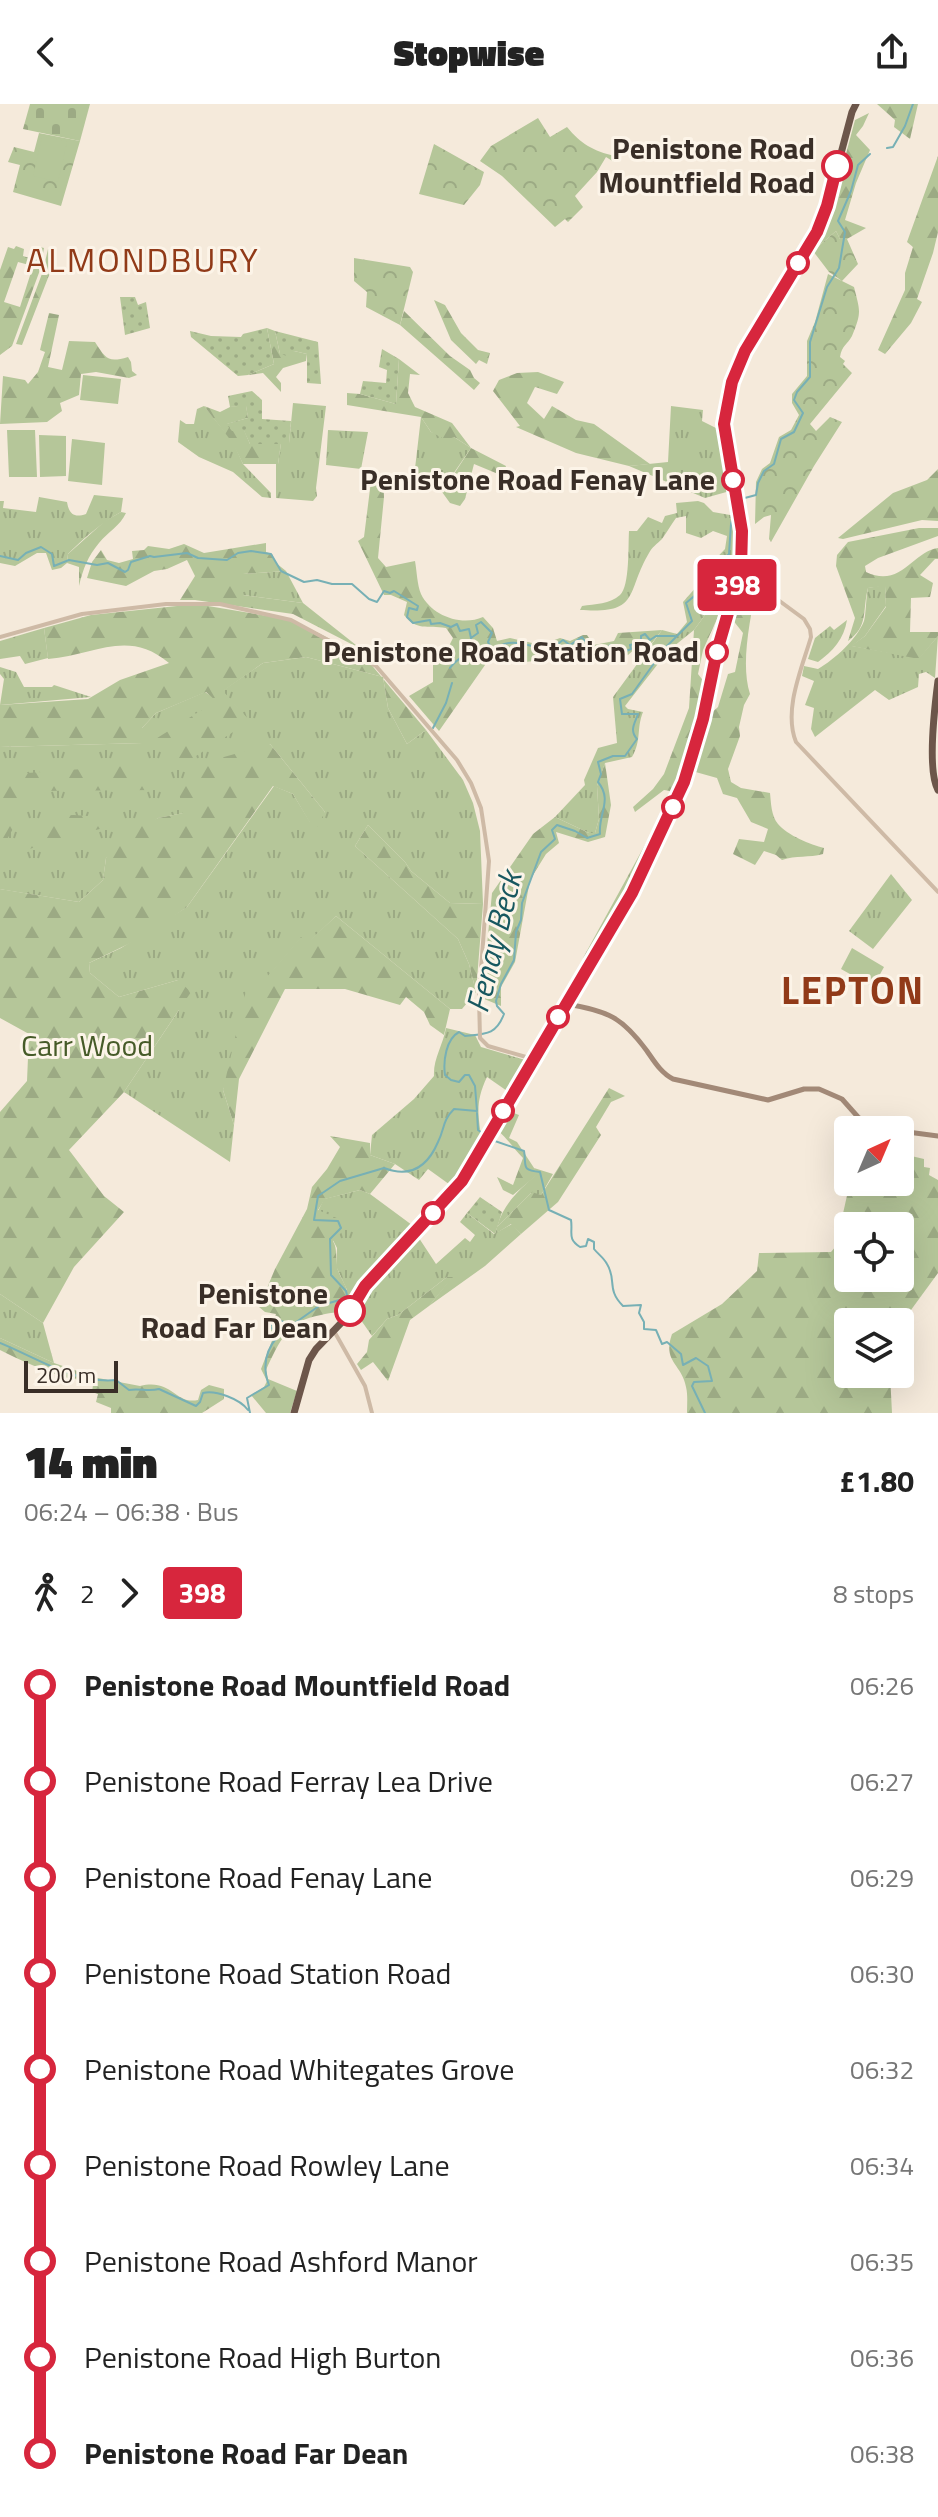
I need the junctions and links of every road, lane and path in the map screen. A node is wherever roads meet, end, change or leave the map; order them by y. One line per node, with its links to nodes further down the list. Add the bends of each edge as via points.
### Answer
1 (853, 107): 2 (highway, via 817,232 732,382 724,424 742,531)
2 (741, 568): 8 (street, via 810,629 794,694 796,742); 9 (highway, via 684,782 632,893)
3 (0, 637): 10 (street, via 82,614 220,604 291,620 376,666 457,760 481,808 489,861 480,1038 485,1045)
4 (938, 681): 6 (highway)
5 (938, 699): 6 (highway)
6 (936, 712): 7 (highway)
7 (938, 790)
8 (938, 892)
9 (566, 1004): 10 (highway); 11 (main road, via 622,1022 673,1079 768,1100 819,1089 842,1099)
10 (533, 1059): 14 (highway, via 462,1181 365,1286)
11 (857, 1116)
12 (914, 1133): 13 (main road)
13 (938, 1136)
14 (334, 1331): 15 (highway, via 309,1360); 16 (street, via 367,1390)
15 (294, 1413)
16 (372, 1413)

